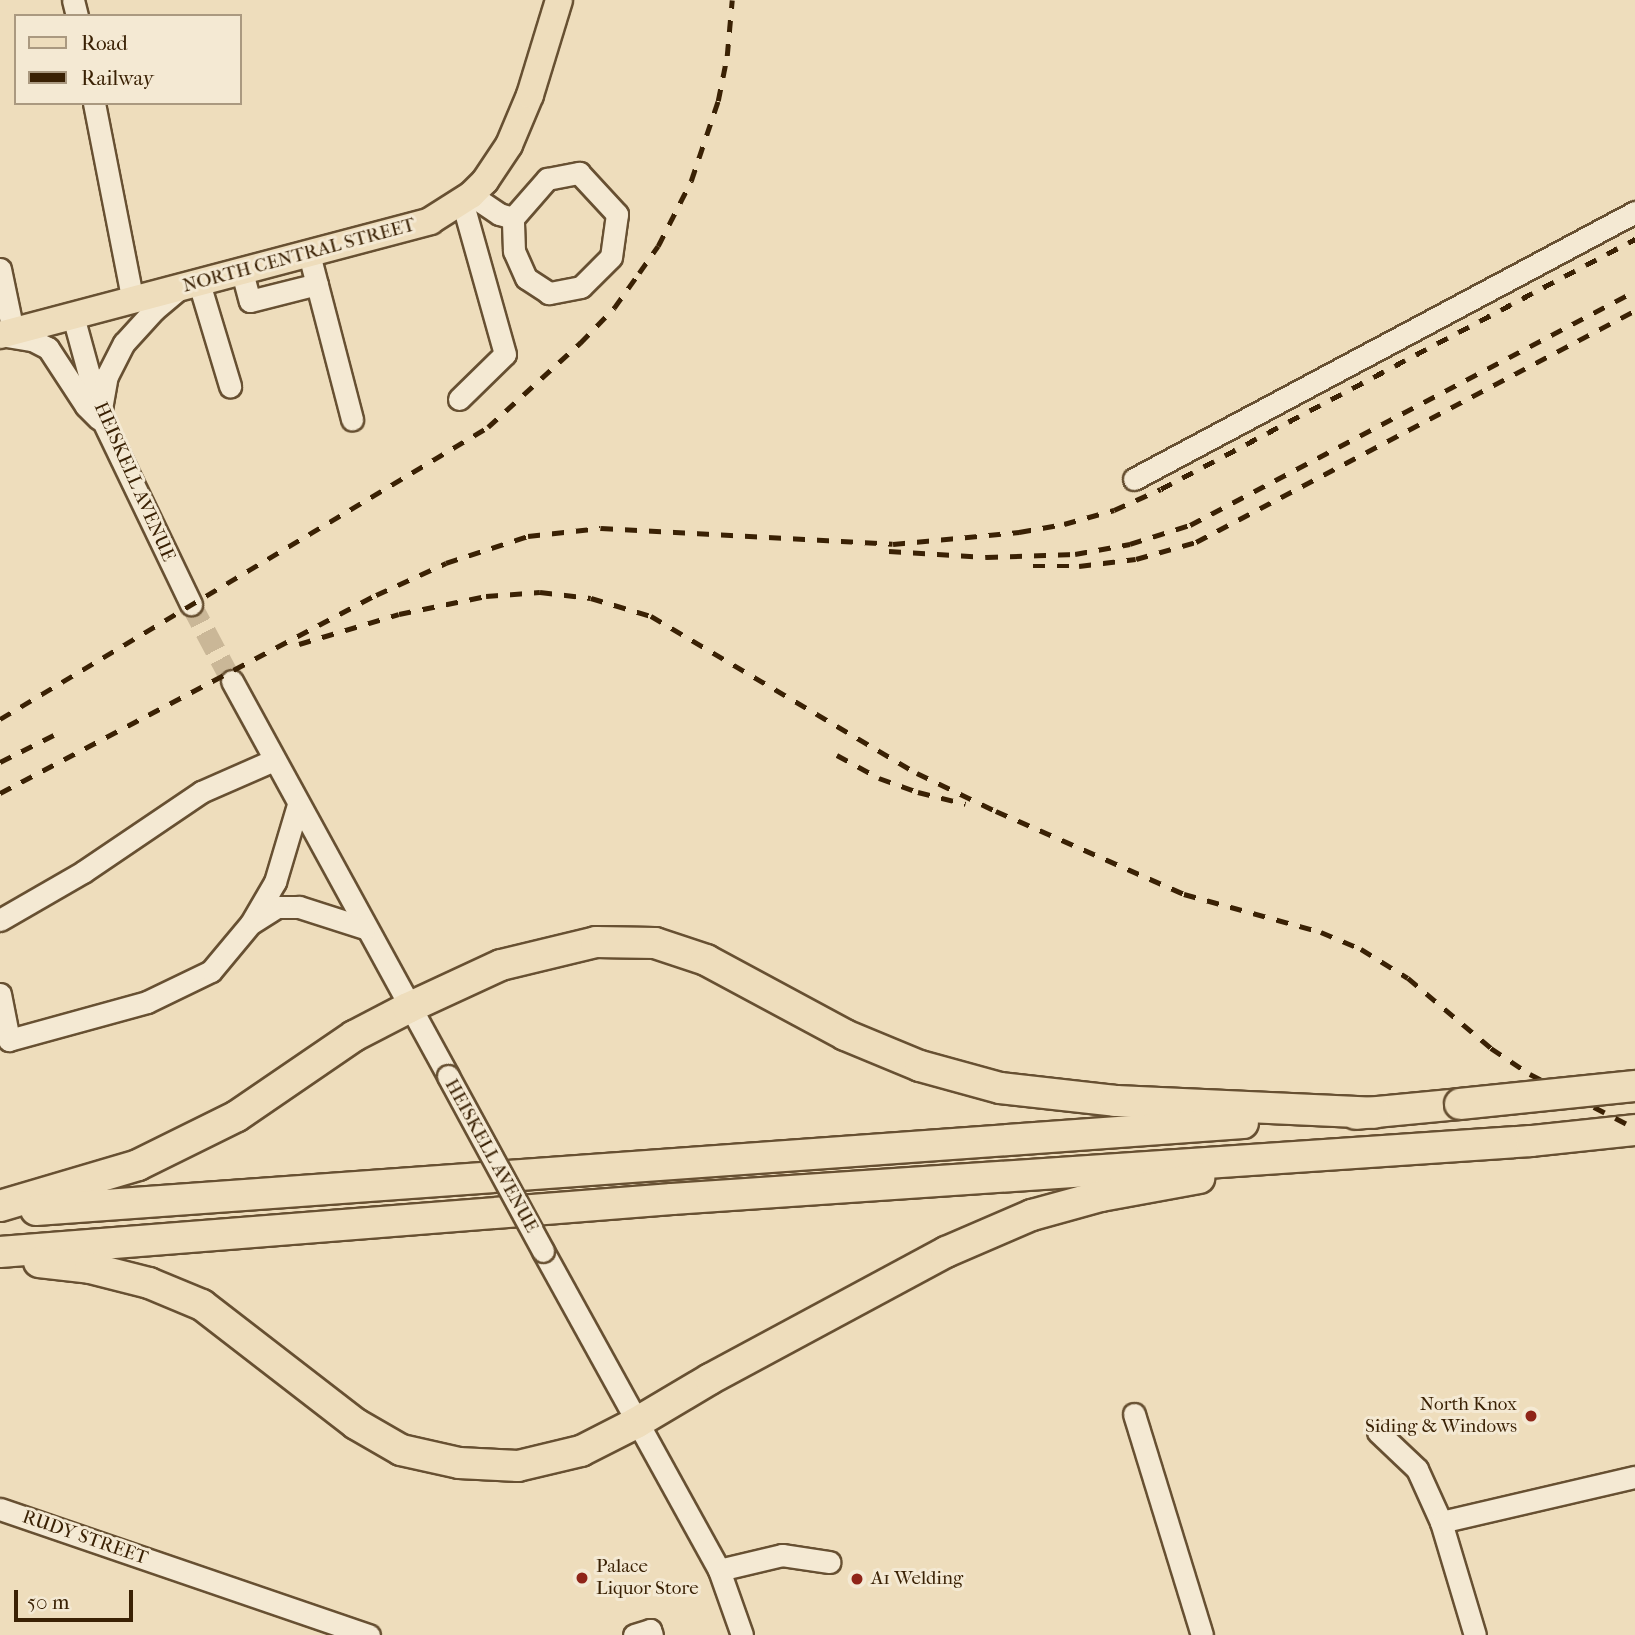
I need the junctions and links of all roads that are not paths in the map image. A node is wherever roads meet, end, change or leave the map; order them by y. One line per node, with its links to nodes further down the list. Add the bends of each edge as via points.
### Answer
1 (559, 0): 3 (main road, NORTH CENTRAL STREET, via 514,135 499,163)
2 (94, 105): 11 (street)
3 (466, 198): 5 (street); 6 (main road, NORTH CENTRAL STREET, via 411,227); 15 (street, via 505,354)
4 (1635, 212): 18 (street)
5 (513, 218): 5 (street, via 547,179 579,173 617,214 611,257 580,287 549,293 526,278 514,251)
6 (309, 254): 8 (main road, NORTH CENTRAL STREET); 9 (street)
7 (0, 269): 13 (street)
8 (243, 272): 9 (street, via 250,301); 10 (main road, NORTH CENTRAL STREET)
9 (317, 284): 16 (street)
10 (190, 286): 11 (main road, NORTH CENTRAL STREET); 14 (street); 17 (street, via 153,310 124,343 107,376)
11 (133, 301): 12 (main road, NORTH CENTRAL STREET)
12 (74, 316): 13 (main road, NORTH CENTRAL STREET); 17 (street, HEISKELL AVENUE)
13 (4, 334): 17 (street, via 48,348 86,406)
14 (230, 386)
15 (460, 399)
16 (352, 419)
17 (103, 420): 19 (street, HEISKELL AVENUE)
18 (1133, 479)
19 (191, 604)
20 (232, 681): 21 (street, HEISKELL AVENUE)
21 (274, 760): 22 (street, HEISKELL AVENUE); 23 (street, via 201,792 83,872)
22 (298, 805): 24 (street, via 275,882); 25 (street, HEISKELL AVENUE)
23 (0, 920)
24 (251, 923): 25 (street, via 277,908 299,907); 28 (street, via 211,971 178,990)
25 (365, 928): 27 (street, HEISKELL AVENUE)
26 (0, 994): 28 (street)
27 (408, 1008): 30 (highway, via 501,965 543,952 596,942 655,943 706,960 845,1035 920,1066 1000,1088 1115,1101); 33 (highway, via 354,1036 237,1116 173,1149 138,1165); 38 (street, HEISKELL AVENUE, bridge)
28 (4, 1041)
29 (1635, 1086): 30 (highway, bridge)
30 (1375, 1113): 34 (highway)
31 (1635, 1130): 32 (highway)
32 (1316, 1153): 35 (highway); 38 (highway, via 1101,1196 1032,1215 946,1252)
33 (0, 1206)
34 (0, 1213)
35 (0, 1252)
36 (0, 1258): 38 (highway, via 90,1268 149,1283 202,1305 356,1424 401,1450 459,1463 518,1466 581,1451)
37 (1134, 1413): 49 (street)
38 (636, 1423): 44 (street, HEISKELL AVENUE)
39 (1378, 1432): 42 (street, via 1417,1469)
40 (1635, 1477): 42 (street)
41 (0, 1509): 45 (street, RUDY STREET)
42 (1441, 1522): 50 (street)
43 (829, 1562): 44 (street, via 782,1555)
44 (719, 1570): 48 (street, HEISKELL AVENUE)
45 (369, 1635)
46 (634, 1635): 47 (street, via 650,1630)
47 (652, 1635)
48 (743, 1635)
49 (1202, 1635)
50 (1475, 1635)

